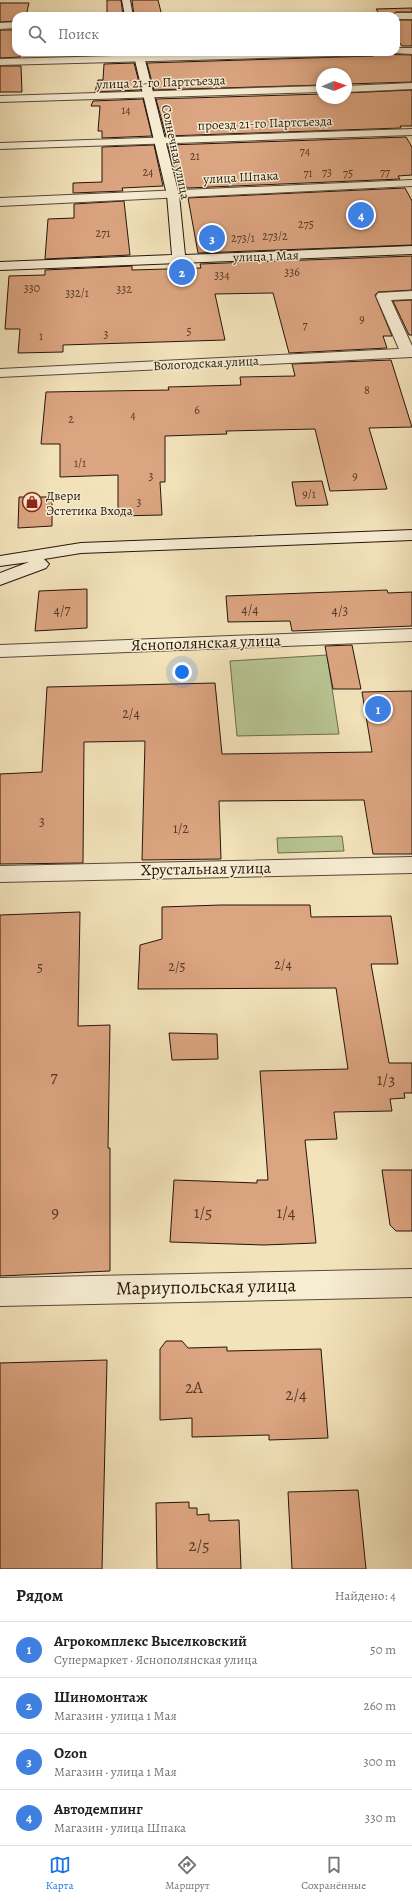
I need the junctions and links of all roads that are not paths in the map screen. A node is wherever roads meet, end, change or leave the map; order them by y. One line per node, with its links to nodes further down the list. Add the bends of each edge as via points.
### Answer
1 (126, 0): 2 (street)
2 (129, 12)
3 (400, 16): 4 (street)
4 (412, 16)
5 (0, 26): 6 (street)
6 (12, 26)
7 (400, 51): 8 (street)
8 (412, 51)
9 (118, 56): 11 (street)
10 (138, 56): 15 (street, Солнечная улица)
11 (0, 62)
12 (412, 86): 13 (street)
13 (352, 89)
14 (316, 90): 15 (street, улица 21-го Партсъезда)
15 (149, 96): 16 (street, улица 21-го Партсъезда); 18 (street, Солнечная улица)
16 (0, 99)
17 (412, 132): 18 (street, проезд 21-го Партсъезда)
18 (160, 141): 19 (street, проезд 21-го Партсъезда); 21 (street, Солнечная улица)
19 (0, 146)
20 (412, 183): 21 (street, улица Шпака)
21 (173, 195): 22 (street, улица Шпака); 24 (street, Солнечная улица)
22 (0, 202)
23 (412, 250): 24 (street, улица 1 Мая)
24 (179, 259): 25 (street, улица 1 Мая)
25 (0, 266)
26 (412, 295): 27 (street, via 382,296)
27 (410, 353): 28 (street, Вологодская улица)
28 (0, 373)
29 (412, 535): 30 (street)
30 (81, 548): 31 (street); 32 (street)
31 (0, 561)
32 (0, 579)
33 (412, 635): 34 (street, Яснополянская улица)
34 (0, 651)
35 (412, 865): 36 (street, Хрустальная улица)
36 (0, 874)
37 (412, 1283): 38 (street, Мариупольская улица)
38 (0, 1292)

